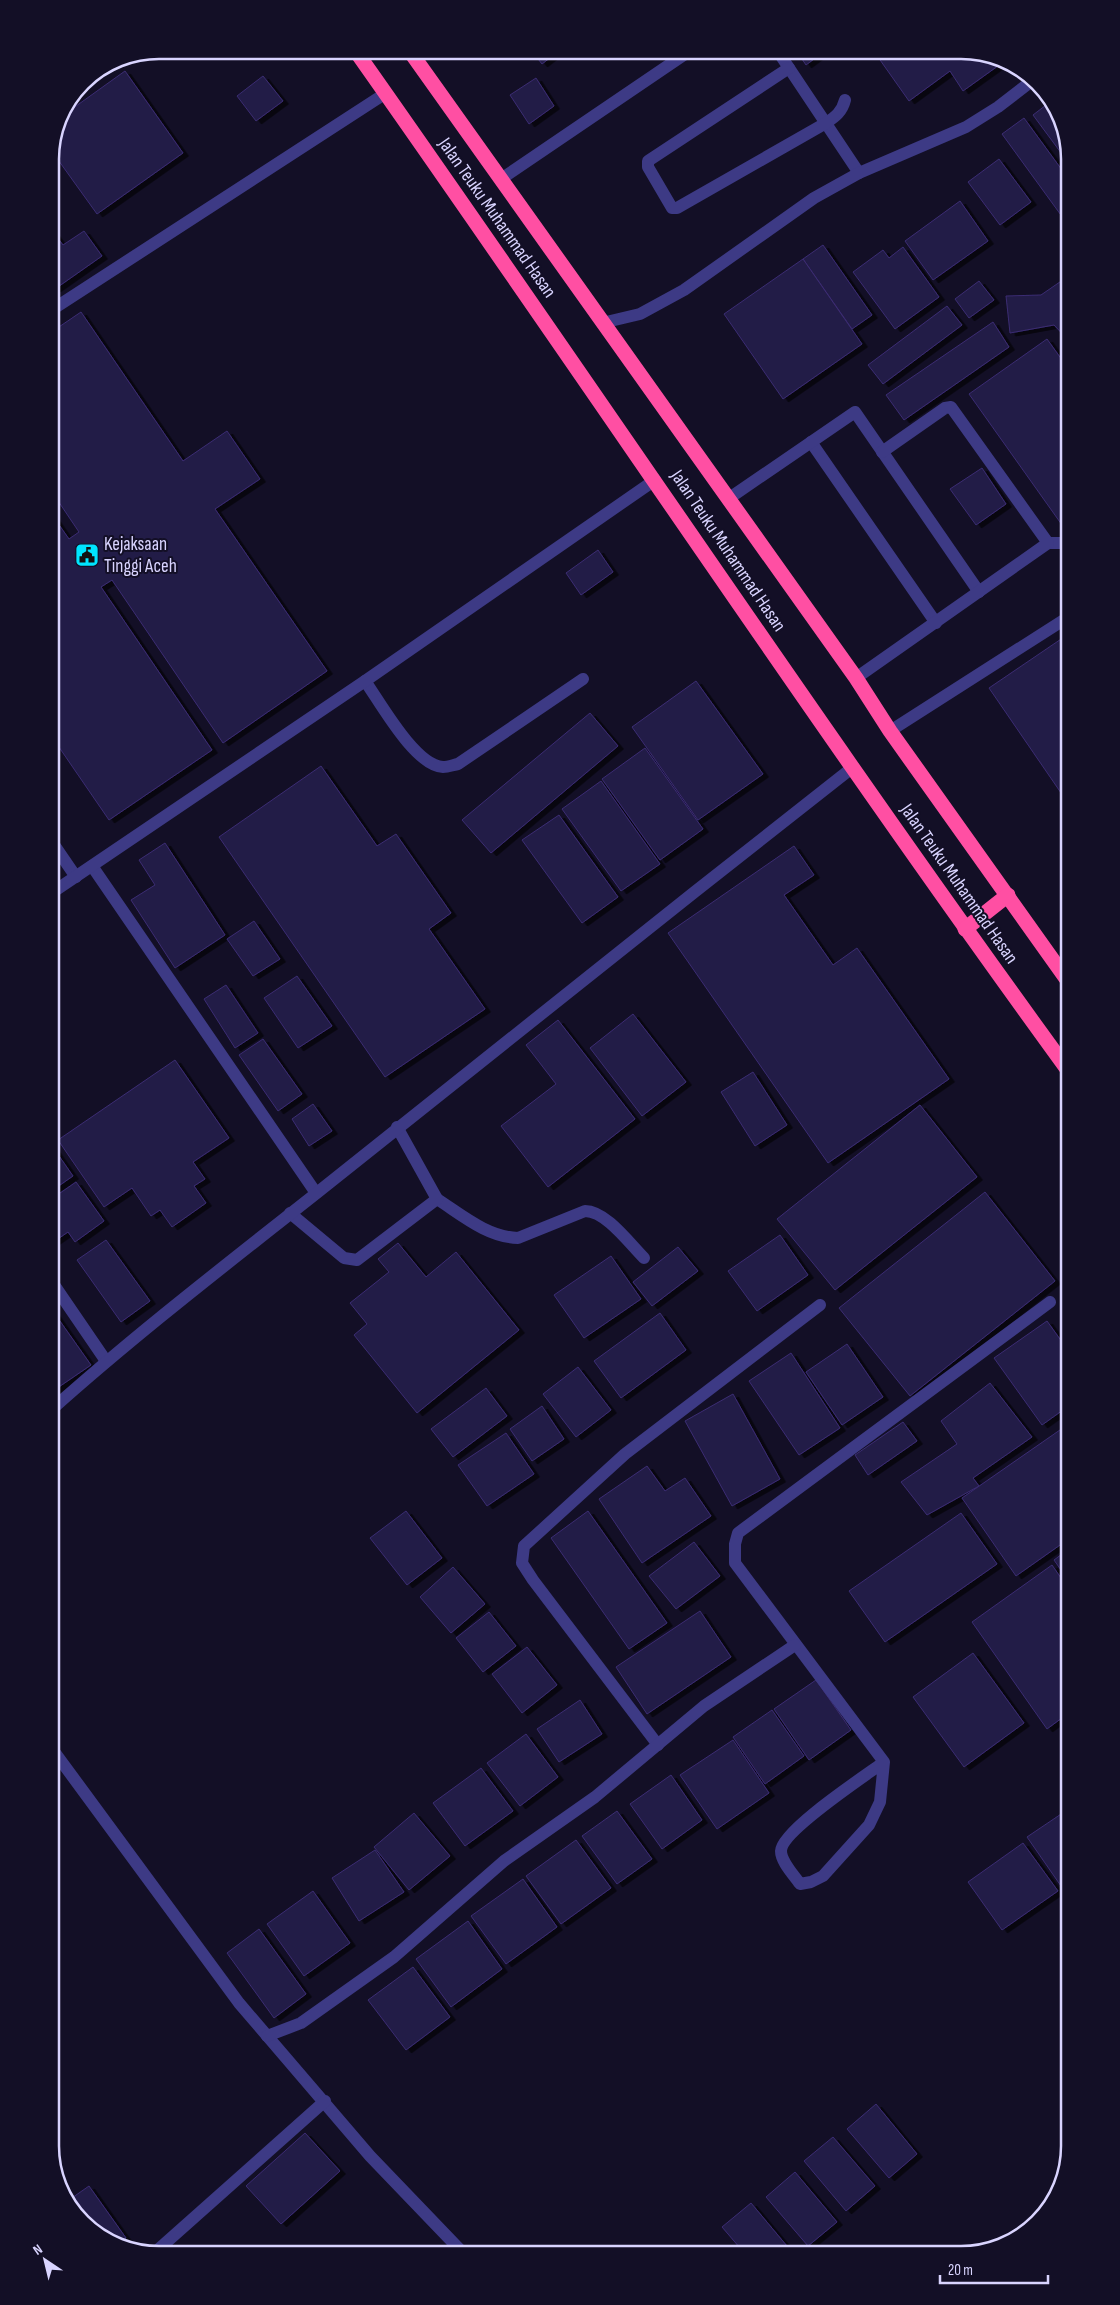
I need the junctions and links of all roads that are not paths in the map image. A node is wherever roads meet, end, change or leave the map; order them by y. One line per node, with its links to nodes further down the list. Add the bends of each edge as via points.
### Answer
1 (361, 59): 7 (highway, Jalan Teuku Muhammad Hasan)
2 (415, 59): 11 (highway, Jalan Teuku Muhammad Hasan)
3 (678, 59): 11 (street)
4 (783, 59): 5 (street)
5 (789, 68): 9 (street); 9 (street, via 648,161 648,167 671,206 677,208)
6 (1027, 84): 10 (street, via 966,127)
7 (386, 93): 12 (street); 16 (highway, Jalan Teuku Muhammad Hasan)
8 (845, 100): 9 (street, via 838,115)
9 (826, 123): 10 (street)
10 (859, 173): 13 (street, via 790,212 684,290 640,314)
11 (500, 178): 13 (highway, Jalan Teuku Muhammad Hasan)
12 (59, 306)
13 (602, 323): 17 (highway, Jalan Teuku Muhammad Hasan)
14 (811, 442): 15 (street, via 855,412); 17 (street); 22 (street)
15 (882, 452): 18 (street, via 951,407); 20 (street)
16 (655, 480): 25 (street); 27 (highway, Jalan Teuku Muhammad Hasan)
17 (728, 500): 23 (highway, Jalan Teuku Muhammad Hasan)
18 (1048, 543): 19 (street); 20 (street)
19 (1061, 543)
20 (979, 592): 22 (street)
21 (1061, 622): 26 (street)
22 (936, 623): 23 (street)
23 (856, 678): 26 (highway, Jalan Teuku Muhammad Hasan)
24 (583, 679): 25 (street, via 458,764 442,767 424,760 411,746)
25 (365, 681): 29 (street)
26 (890, 731): 32 (highway, Jalan Teuku Muhammad Hasan)
27 (852, 768): 33 (highway, Jalan Teuku Muhammad Hasan); 36 (street)
28 (59, 852): 30 (street)
29 (92, 866): 30 (street); 37 (street)
30 (76, 877): 31 (street)
31 (59, 888)
32 (1008, 896): 33 (highway); 34 (highway, Jalan Teuku Muhammad Hasan)
33 (965, 929): 35 (highway, Jalan Teuku Muhammad Hasan)
34 (1061, 971)
35 (1061, 1061)
36 (397, 1127): 37 (street); 38 (street)
37 (316, 1193): 39 (street)
38 (437, 1199): 39 (street, via 357,1260 344,1258); 40 (street, via 492,1234 509,1238 518,1238 592,1212 604,1218)
39 (290, 1213): 44 (street)
40 (644, 1258)
41 (59, 1292): 44 (street)
42 (1050, 1302): 46 (street, via 738,1533 735,1563)
43 (820, 1305): 47 (street, via 625,1454 524,1546 522,1563 533,1580)
44 (106, 1361): 45 (street)
45 (59, 1403)
46 (795, 1645): 47 (street, via 704,1706); 49 (street)
47 (658, 1745): 50 (street, via 595,1797 504,1861 394,1957 301,2023)
48 (59, 1758): 50 (street, via 239,2003)
49 (884, 1762): 49 (street, via 804,1820 782,1844 781,1853 800,1884 822,1876 869,1826 880,1802)
50 (267, 2036): 51 (street)
51 (325, 2101): 52 (street); 53 (street, via 370,2156)
52 (162, 2246)
53 (456, 2246)

